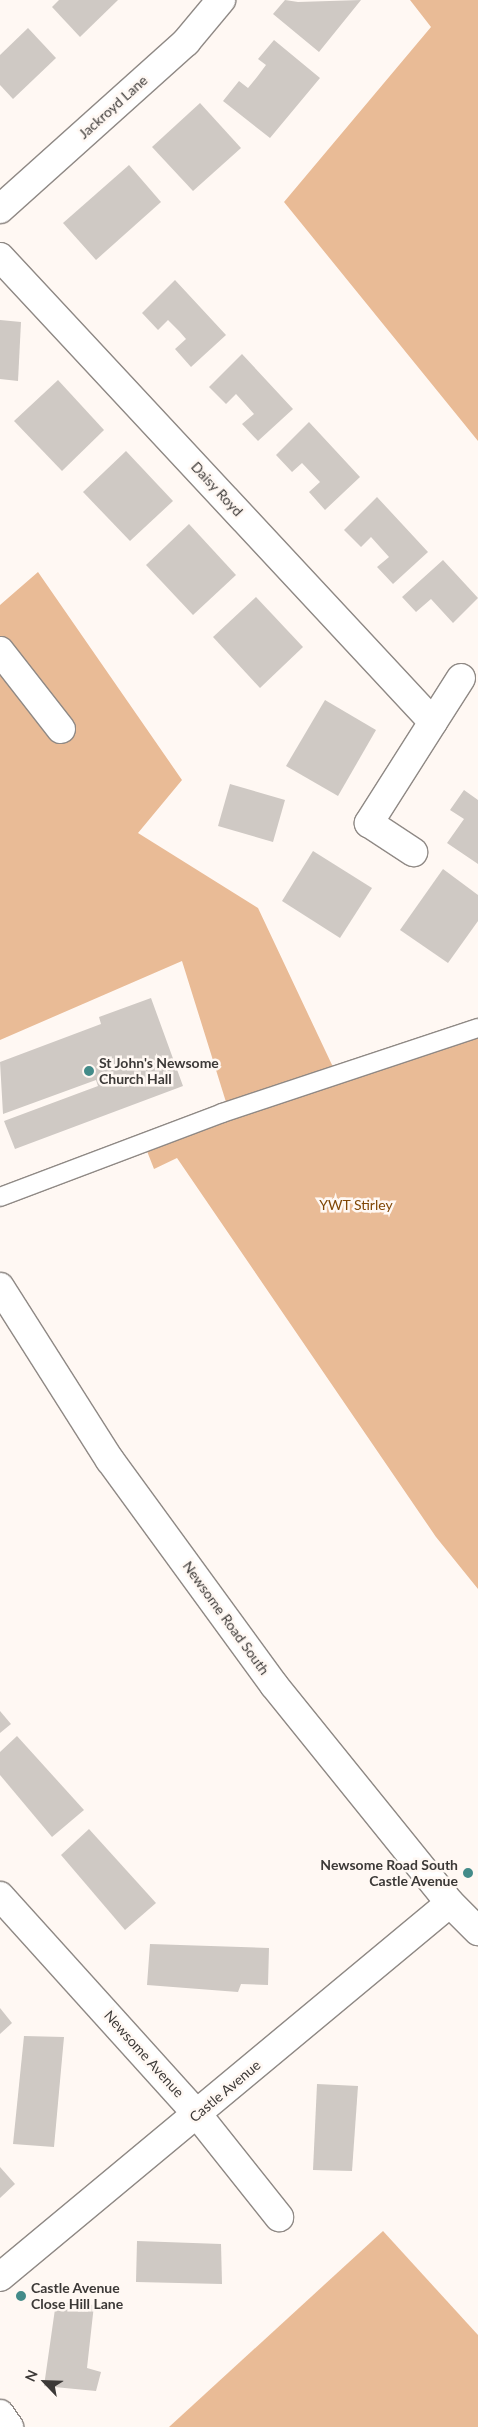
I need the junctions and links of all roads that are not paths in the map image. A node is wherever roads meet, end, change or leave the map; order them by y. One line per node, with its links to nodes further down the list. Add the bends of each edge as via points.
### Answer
1 (220, 0): 2 (street, Jackroyd Lane, via 186,42)
2 (0, 208)
3 (0, 257): 6 (street, Daisy Royd)
4 (0, 651): 7 (street)
5 (461, 678): 6 (street)
6 (434, 722): 8 (street, via 368,823)
7 (61, 728)
8 (412, 852)
9 (478, 1028): 10 (lane, via 222,1113)
10 (0, 1197)
11 (0, 1287): 13 (street, Newsome Road South, via 110,1460 263,1669)
12 (0, 1896): 15 (street, Newsome Avenue)
13 (450, 1903): 14 (street, Newsome Road South); 15 (street, Castle Avenue)
14 (478, 1931)
15 (197, 2114): 16 (street, Newsome Avenue); 17 (street, Castle Avenue)
16 (280, 2218)
17 (0, 2277)
18 (0, 2414): 19 (street)
19 (8, 2427)

